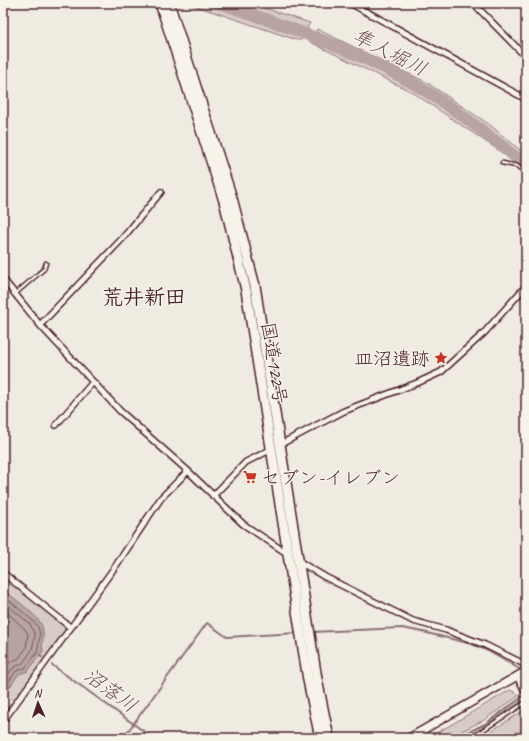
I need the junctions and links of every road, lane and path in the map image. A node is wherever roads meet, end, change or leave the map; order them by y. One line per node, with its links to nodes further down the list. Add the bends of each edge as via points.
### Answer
1 (160, 3): 18 (highway, 国道122号, via 236,244 259,363)
2 (169, 3): 17 (highway, 国道122号, via 245,243 255,286)
3 (350, 3): 6 (street)
4 (473, 3): 5 (street)
5 (526, 57)
6 (526, 99)
7 (502, 163): 8 (lane, via 517,166)
8 (526, 173)
9 (161, 192): 14 (street, via 122,239)
10 (46, 263): 13 (lane, via 44,268)
11 (3, 279): 13 (street)
12 (526, 286): 17 (street, via 484,333 441,372 344,411)
13 (14, 294): 14 (street)
14 (40, 325): 15 (street)
15 (93, 382): 16 (street); 19 (street, via 120,411)
16 (56, 425)
17 (281, 444): 18 (street); 22 (highway, 国道122号)
18 (271, 449): 20 (street, via 246,462); 21 (highway, 国道122号)
19 (188, 471): 20 (street); 24 (street, via 161,498 117,564)
20 (212, 496): 21 (street, via 243,524)
21 (289, 554): 22 (street); 33 (highway, 国道122号, via 308,680)
22 (299, 561): 25 (street, via 325,578 413,621 446,630); 34 (highway, 国道122号)
23 (3, 573): 24 (street)
24 (70, 627): 30 (street)
25 (526, 664)
26 (526, 671): 27 (street)
27 (518, 676): 28 (street); 35 (street)
28 (526, 691)
29 (526, 702): 36 (lane)
30 (10, 710): 31 (lane); 32 (street)
31 (3, 712)
32 (3, 721)
33 (320, 738)
34 (329, 738)
35 (409, 738)
36 (471, 738)

